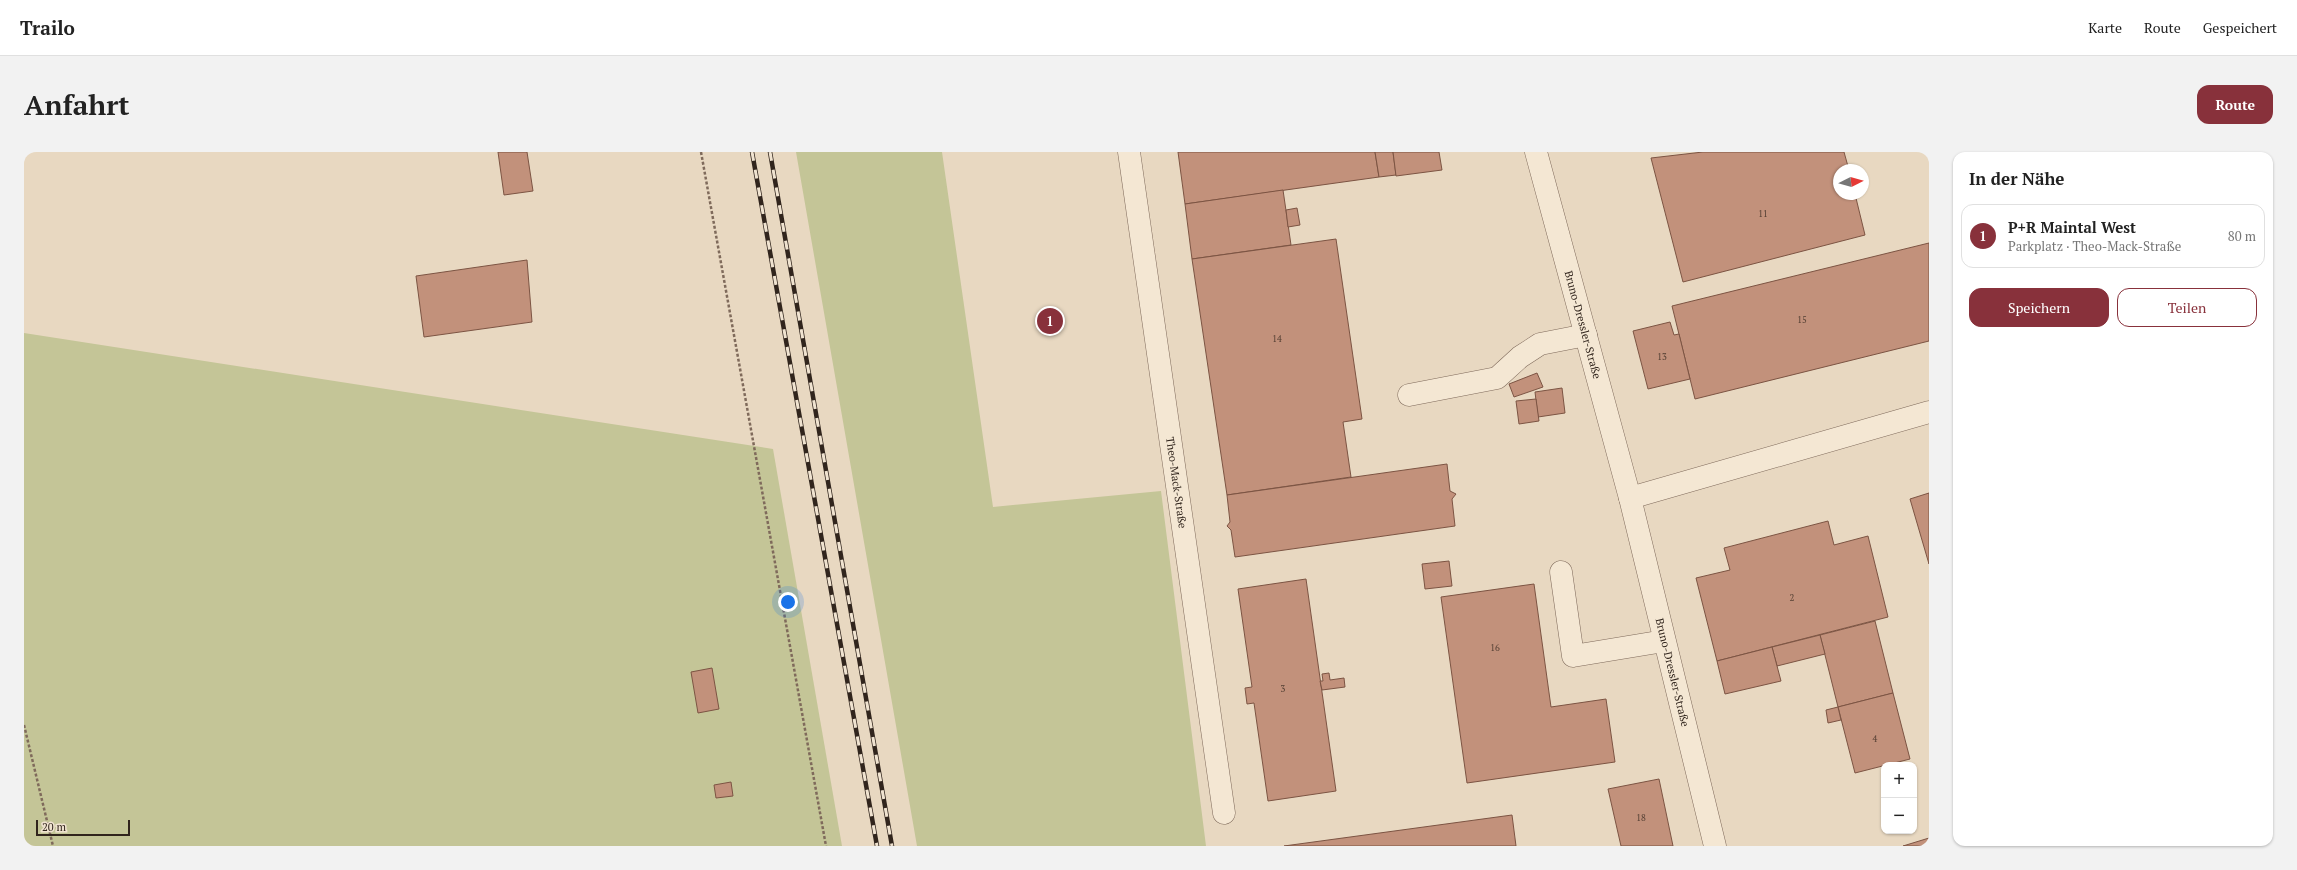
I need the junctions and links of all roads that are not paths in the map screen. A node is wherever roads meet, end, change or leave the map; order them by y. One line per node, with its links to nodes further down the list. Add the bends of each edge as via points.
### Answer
1 (1129, 152): 9 (street, Theo-Mack-Straße)
2 (1536, 152): 3 (street, Bruno-Dressler-Straße)
3 (1586, 335): 4 (street, via 1540,344 1520,357 1497,378); 6 (street, Bruno-Dressler-Straße)
4 (1409, 395)
5 (1929, 412): 6 (street)
6 (1630, 498): 8 (street, Bruno-Dressler-Straße)
7 (1561, 572): 8 (street, via 1573,656)
8 (1664, 641): 10 (street, Bruno-Dressler-Straße)
9 (1224, 813)
10 (1715, 846)

